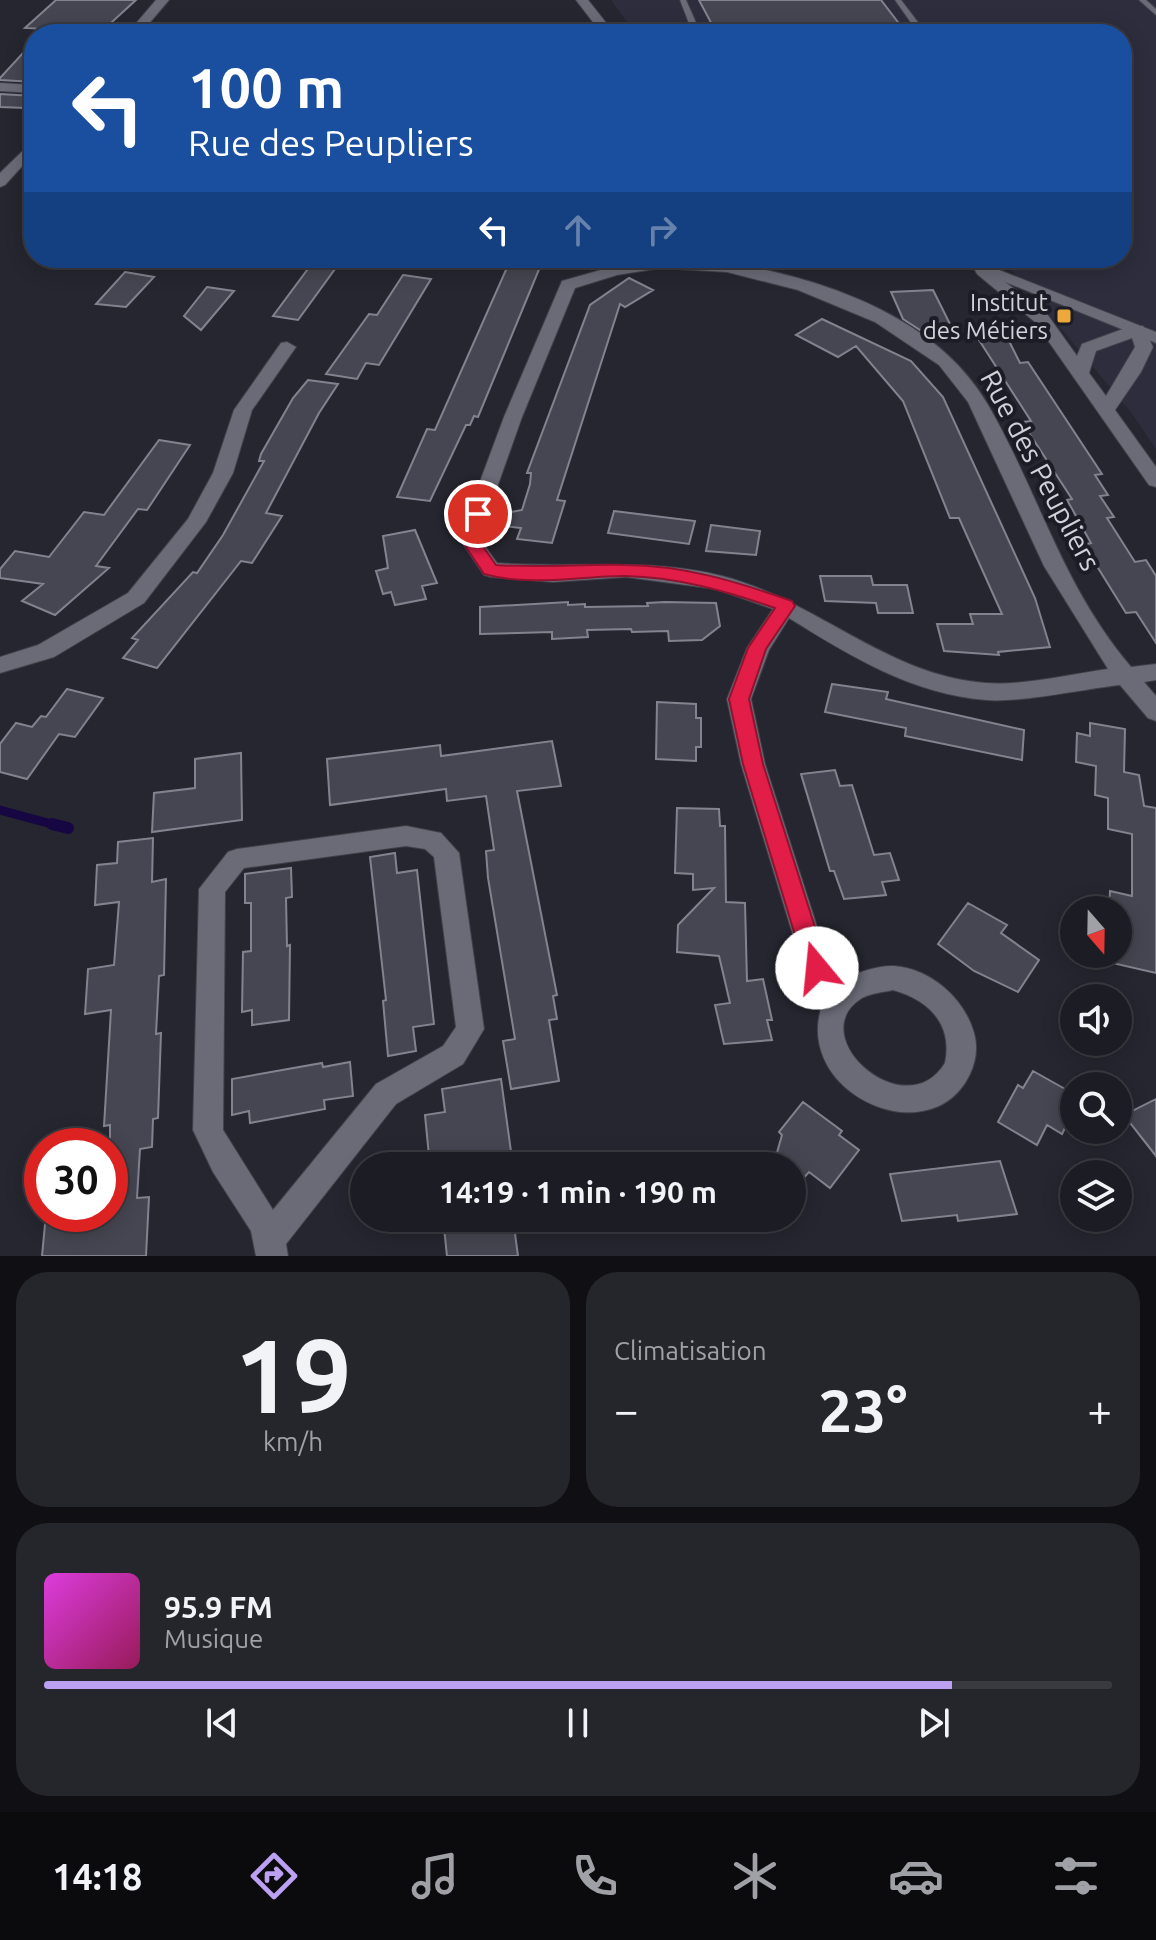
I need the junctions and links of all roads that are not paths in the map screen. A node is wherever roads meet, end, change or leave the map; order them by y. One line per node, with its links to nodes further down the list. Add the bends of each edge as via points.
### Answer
1 (163, 0): 8 (street)
2 (572, 0): 6 (street)
3 (683, 0): 10 (lane)
4 (898, 0): 11 (lane)
5 (1142, 0): 7 (lane)
6 (586, 5): 9 (street)
7 (1156, 13)
8 (142, 24)
9 (601, 24)
10 (693, 24)
11 (916, 24)
12 (0, 87): 13 (street)
13 (24, 88)
14 (24, 155): 15 (street)
15 (0, 182)
16 (622, 268): 28 (street, Rue des Peupliers, via 568,285 469,538 491,570 553,575 626,570 704,580)
17 (725, 268): 31 (street, Rue des Peupliers, via 838,298 902,327 945,359 969,388 1032,521 1100,643)
18 (978, 268): 19 (street)
19 (983, 270): 20 (street); 24 (street, via 1041,318)
20 (1137, 330): 21 (street); 24 (street, via 1088,348); 25 (street, via 1144,347)
21 (1156, 338)
22 (287, 347): 29 (street, via 243,410 223,473 196,522 136,598 46,651)
23 (1156, 368): 25 (street)
24 (1081, 371): 26 (street)
25 (1132, 372): 26 (street)
26 (1107, 408): 27 (street)
27 (1156, 481)
28 (786, 606): 31 (street, Rue des Peupliers, via 857,650 924,680 988,692); 33 (street, via 758,648 739,699 753,764 817,968)
29 (0, 665)
30 (1156, 672): 31 (street, Rue des Peupliers)
31 (1129, 675): 32 (street)
32 (1156, 712)
33 (844, 992): 33 (street, via 829,1021 829,1038 845,1071 878,1094 908,1098 935,1093 949,1083 963,1052 955,1018 944,1004 921,987 893,978 858,983)
34 (272, 1246): 34 (street, via 386,1094 453,1055 470,1029 446,853 432,840 406,836 237,859 212,889 208,1130)

